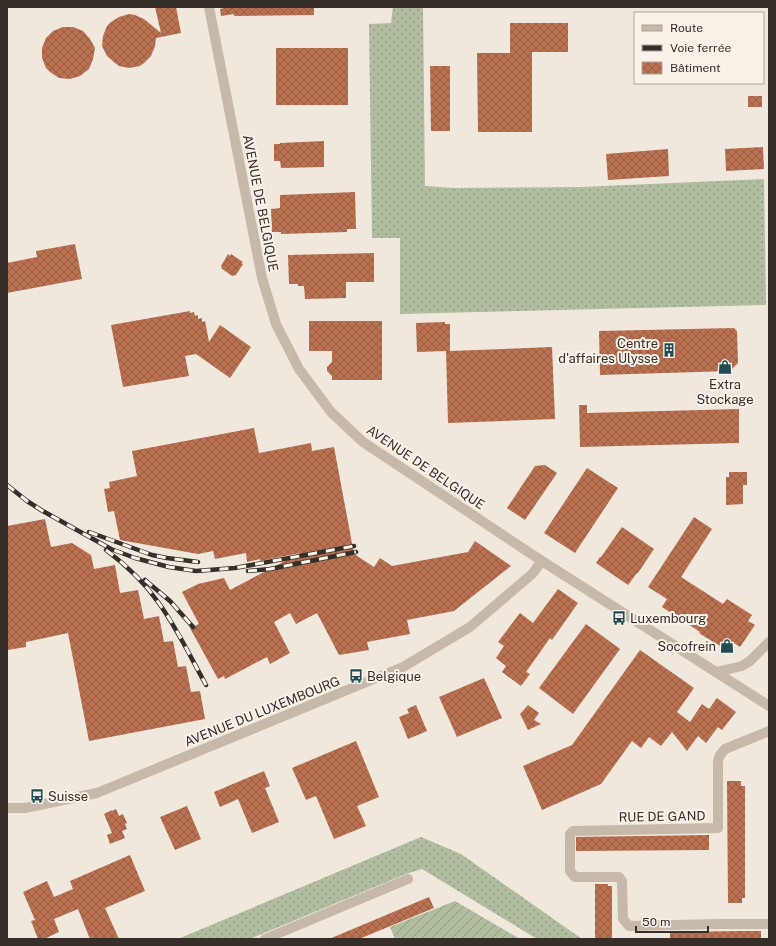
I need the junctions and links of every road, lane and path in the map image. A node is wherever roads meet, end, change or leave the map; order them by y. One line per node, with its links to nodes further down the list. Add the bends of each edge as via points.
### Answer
1 (209, 7): 2 (street, AVENUE DE BELGIQUE, via 262,278 276,324 299,369 330,412 363,442)
2 (542, 561): 4 (street, AVENUE DE BELGIQUE); 7 (street, AVENUE DU LUXEMBOURG, via 532,574 470,627 403,667 96,793 25,808)
3 (769, 642): 4 (street, via 742,666)
4 (716, 672): 5 (street, AVENUE DE BELGIQUE)
5 (769, 706)
6 (769, 731): 9 (street, RUE DE GAND, via 725,749 720,755 718,828 573,831 570,834 570,871 575,877 619,877 622,881 624,919 629,926)
7 (7, 808)
8 (408, 880): 10 (street)
9 (769, 924)
10 (265, 939)

